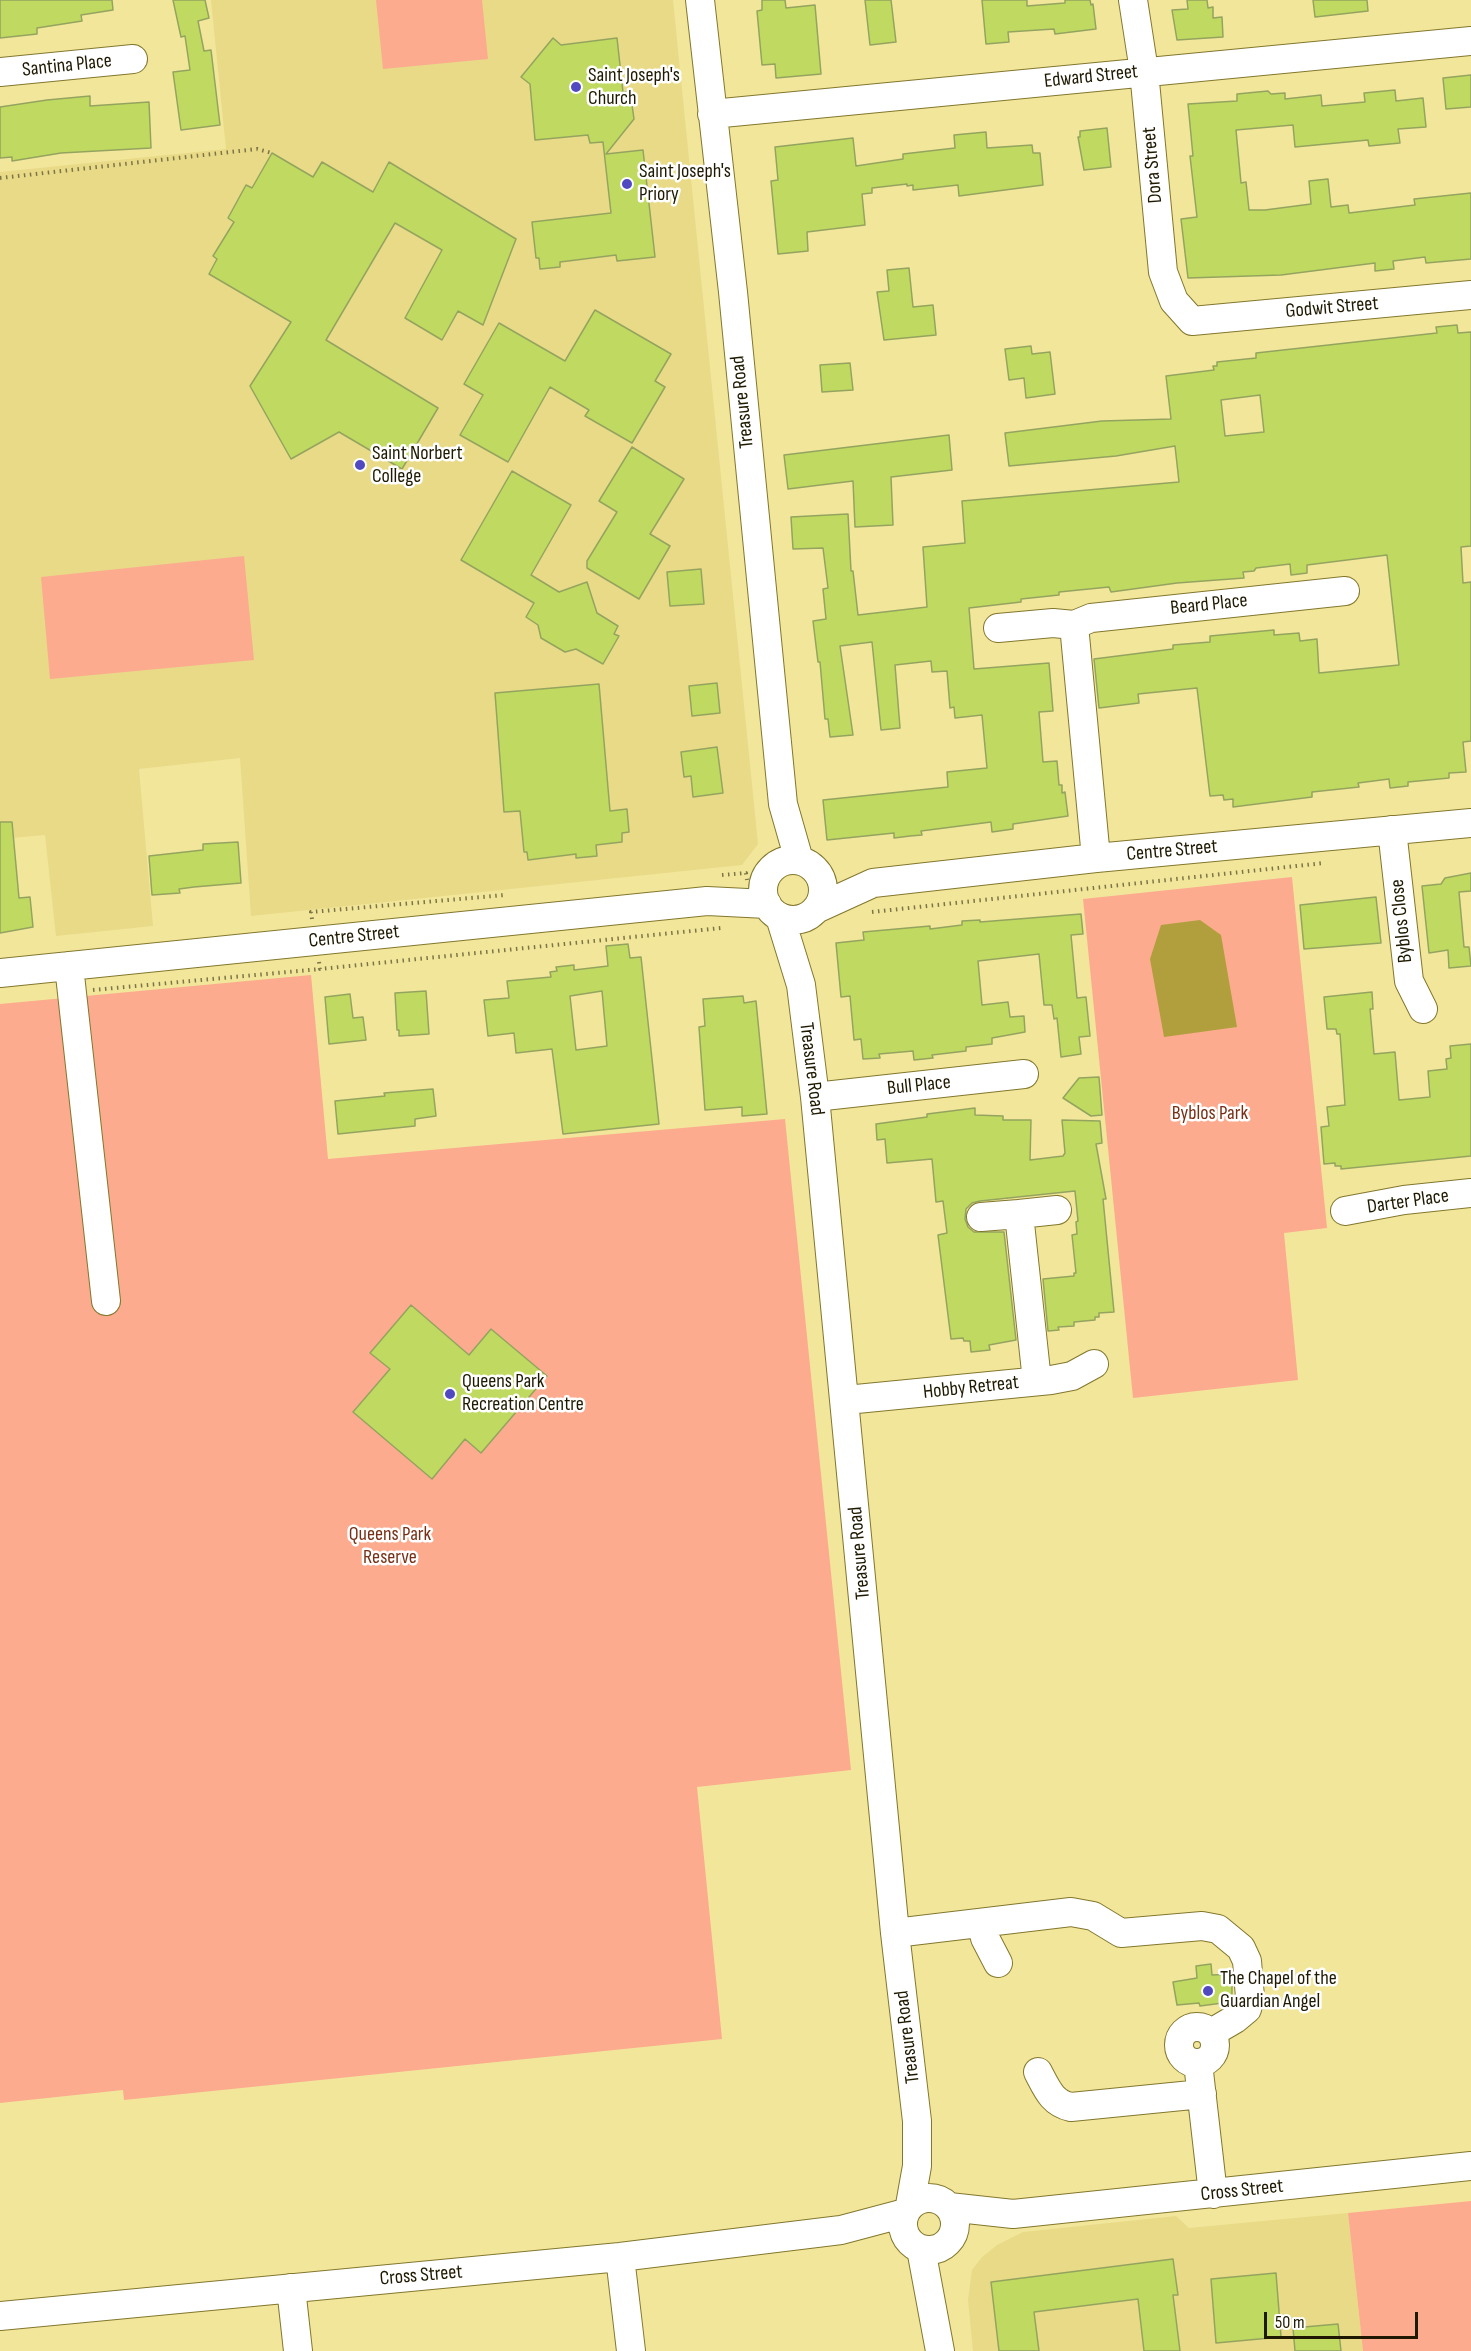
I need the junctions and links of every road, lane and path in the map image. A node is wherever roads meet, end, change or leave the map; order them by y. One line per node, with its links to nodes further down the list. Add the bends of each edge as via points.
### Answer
1 (700, 0): 7 (street, Treasure Road)
2 (1133, 0): 5 (street, Dora Street)
3 (1471, 41): 5 (street, Edward Street)
4 (133, 59): 6 (street, Santina Place)
5 (1144, 71): 7 (street, Edward Street); 11 (street, Dora Street, via 1163,272 1174,301)
6 (0, 72)
7 (712, 114): 19 (street, Treasure Road, via 783,804)
8 (272, 153): 9 (path, via 256,149)
9 (0, 178)
10 (1471, 295): 11 (street, Godwit Street)
11 (1192, 321)
12 (1345, 591): 13 (street, Beard Place, via 1091,618)
13 (1074, 625): 14 (street, Beard Place, via 1053,622); 17 (street)
14 (998, 628)
15 (1471, 823): 16 (street, Centre Street)
16 (1392, 830): 17 (street, Centre Street); 27 (street, Byblos Close, via 1409,981)
17 (1096, 858): 20 (street, Centre Street)
18 (1324, 863): 22 (path)
19 (784, 883): 20 (street, Centre Street); 21 (street, Centre Street, via 789,920); 21 (street, Treasure Road, via 821,879 821,900); 25 (street, Centre Street, via 707,901); 26 (street, Treasure Road)
20 (873, 884): 21 (street, Centre Street)
21 (812, 912): 26 (street, Treasure Road)
22 (867, 912)
23 (320, 969): 25 (path)
24 (0, 973): 25 (street, Centre Street)
25 (71, 979): 35 (street)
26 (801, 986): 29 (street, Treasure Road)
27 (1423, 1009)
28 (1024, 1074): 29 (street, Bull Place)
29 (815, 1097): 38 (street, Treasure Road)
30 (1471, 1193): 32 (street, Darter Place)
31 (1057, 1209): 33 (street)
32 (1345, 1211)
33 (1019, 1214): 34 (street); 37 (street)
34 (981, 1217)
35 (106, 1301)
36 (1094, 1364): 37 (street, Hobby Retreat, via 1072,1376)
37 (1037, 1381): 38 (street, Hobby Retreat)
38 (846, 1400): 40 (street, Treasure Road)
39 (981, 1923): 40 (street); 41 (street); 43 (street, via 1071,1912 1093,1916 1129,1934 1202,1926 1218,1929 1241,1947 1247,1960 1250,1997 1247,2009 1235,2019 1211,2033 1194,2027 1180,2038 1182,2056 1198,2063)
40 (895, 1933): 44 (street, Treasure Road)
41 (998, 1963)
42 (1038, 2072): 43 (street, via 1051,2097 1059,2105 1071,2107)
43 (1202, 2094): 46 (street)
44 (917, 2121): 47 (street, Treasure Road, via 929,2165); 49 (street, Treasure Road)
45 (1471, 2166): 46 (street, Cross Street)
46 (1212, 2194): 48 (street, Cross Street)
47 (946, 2204): 48 (street, Cross Street); 49 (street, Treasure Road, via 955,2228); 49 (street, Cross Street, via 932,2198 920,2199)
48 (1013, 2214): 49 (street, Cross Street)
49 (923, 2231): 50 (street, Cross Street, via 841,2230); 53 (street, Treasure Road)
50 (620, 2257): 51 (street, Cross Street); 55 (street)
51 (291, 2288): 52 (street, Cross Street); 54 (street)
52 (0, 2316)
53 (940, 2342)
54 (298, 2351)
55 (631, 2351)

